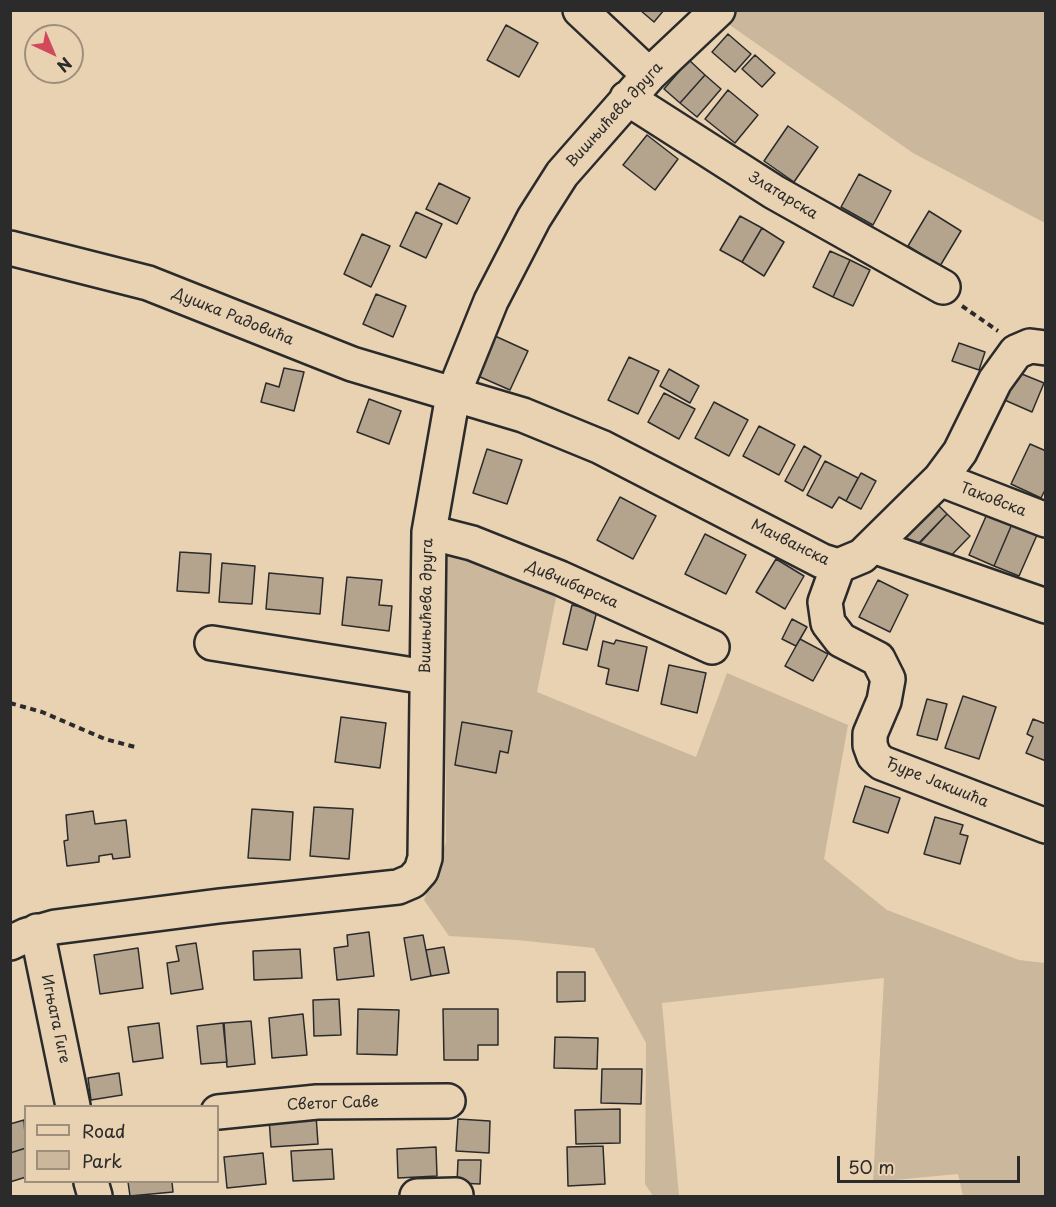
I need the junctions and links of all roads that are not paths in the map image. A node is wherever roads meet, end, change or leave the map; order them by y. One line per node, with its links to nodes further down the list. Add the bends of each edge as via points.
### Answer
1 (580, 10): 3 (street, Златарска)
2 (718, 10): 3 (street, Вишњићева друга)
3 (638, 87): 5 (street, Златарска, via 774,192); 7 (street, Вишњићева друга, via 562,174 534,218 491,302)
4 (10, 248): 7 (street, Душка Радовића, via 148,283 352,364)
5 (942, 288)
6 (1034, 348): 8 (street, Мачванска, via 1008,361 960,452)
7 (453, 396): 10 (street, Вишњићева друга); 12 (street, Мачванска, via 523,416 601,447)
8 (940, 479): 9 (street, Таковска); 11 (street, Мачванска)
9 (1046, 520)
10 (429, 532): 15 (street, Дивчибарска, via 472,543 560,578); 16 (street, Вишњићева друга)
11 (873, 546): 12 (street, Мачванска); 13 (street)
12 (838, 566): 17 (street, Ђуре Јакшића, via 825,602 828,623 841,640 878,659 888,679 884,701 870,734 874,756 882,763)
13 (1046, 606)
14 (212, 643): 16 (street)
15 (712, 647)
16 (426, 677): 18 (street, Вишњићева друга, via 425,858 421,872 412,881 398,887 219,906)
17 (1046, 826)
18 (24, 937): 20 (street, Игњата Гиге)
19 (448, 1101): 21 (street, Светог Саве, via 317,1102)
20 (72, 1105)
21 (219, 1112)
22 (456, 1196): 23 (street)
23 (417, 1197)

